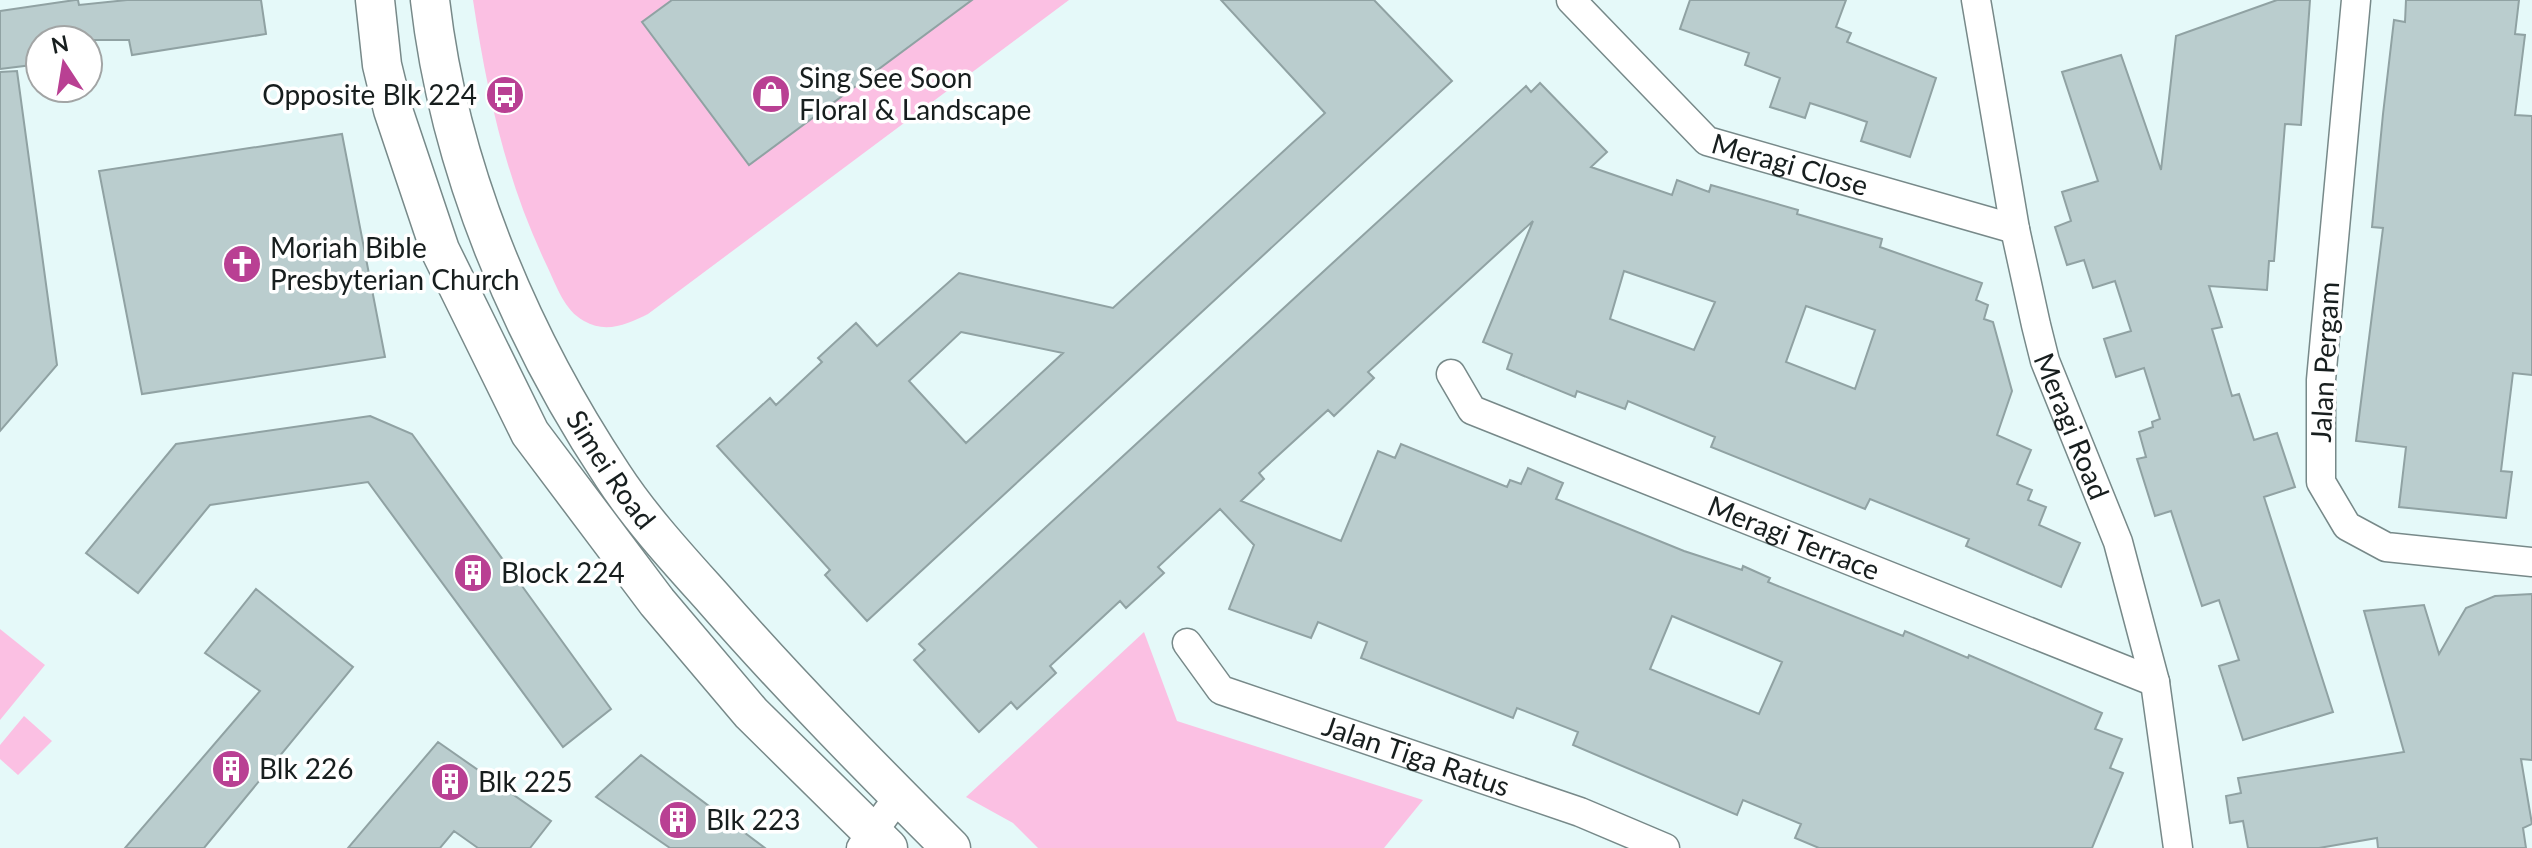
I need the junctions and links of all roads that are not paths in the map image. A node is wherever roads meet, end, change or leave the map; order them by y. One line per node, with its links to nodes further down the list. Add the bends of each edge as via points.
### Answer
1 (375, 0): 7 (main road, Simei Road)
2 (430, 0): 6 (main road, Simei Road)
3 (1571, 0): 8 (street, Meragi Close, via 1707,141)
4 (1976, 0): 8 (street, Meragi Road)
5 (2356, 0): 10 (street, Jalan Pergam, via 2321,380 2321,482 2347,526 2386,547)
6 (436, 49): 7 (main road, via 411,36 391,48); 13 (main road, Simei Road, via 458,147 486,226 572,410 615,479 690,572 781,676)
7 (382, 65): 14 (main road, Simei Road, via 440,250 530,433 657,602 751,713)
8 (2015, 229): 12 (street, Meragi Road, via 2045,361 2118,542)
9 (1451, 374): 12 (street, Meragi Terrace, via 1472,410)
10 (2532, 562)
11 (1187, 643): 16 (street, Jalan Tiga Ratus, via 1221,690 1580,812)
12 (2155, 682): 17 (street, Meragi Road)
13 (899, 796): 14 (street); 15 (main road, Simei Road)
14 (874, 843)
15 (951, 848)
16 (1665, 848)
17 (2178, 848)

